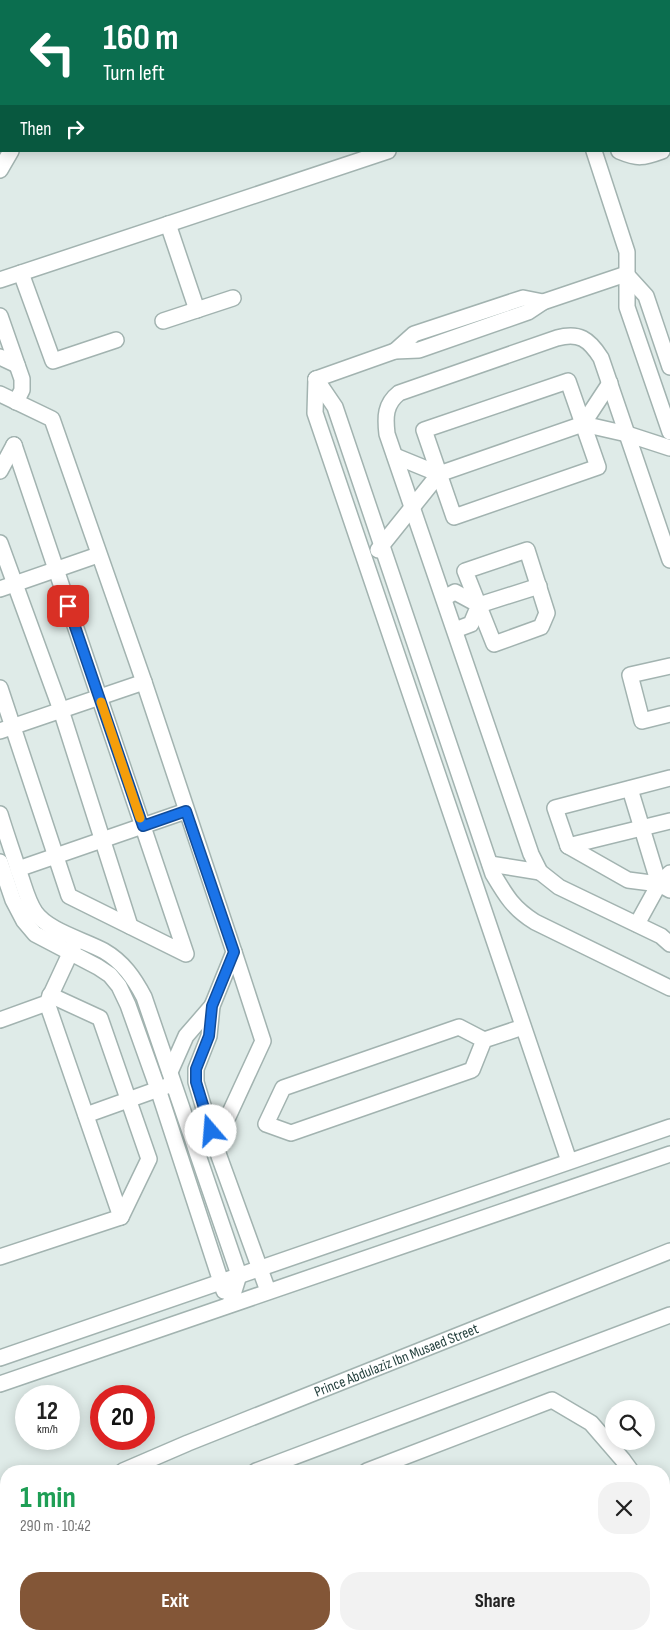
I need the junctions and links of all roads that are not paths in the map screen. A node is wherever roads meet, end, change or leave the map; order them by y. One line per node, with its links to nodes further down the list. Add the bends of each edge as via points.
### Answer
1 (10, 152): 6 (street)
2 (385, 152): 7 (street)
3 (594, 152): 9 (street, via 627,252)
4 (622, 152): 5 (street, via 645,157)
5 (659, 152)
6 (0, 170)
7 (168, 224): 8 (street); 12 (street)
8 (21, 273): 10 (street); 15 (street, via 53,361)
9 (626, 274): 18 (street, via 646,296); 19 (street, via 627,306); 20 (street, via 419,350 395,351)
10 (0, 280)
11 (233, 298): 12 (street)
12 (196, 310): 14 (street)
13 (0, 316): 17 (street)
14 (164, 322)
15 (116, 340)
16 (0, 357): 17 (street)
17 (17, 365): 23 (street, via 22,390)
18 (670, 368): 19 (street)
19 (651, 376): 25 (street)
20 (316, 379): 31 (street, via 334,407); 32 (street, via 316,413)
21 (610, 383): 24 (street); 26 (street); 28 (street, via 601,358 586,340 576,335 557,338 392,399 385,420)
22 (0, 394): 23 (street)
23 (16, 402): 36 (street, via 52,419)
24 (583, 424): 26 (street); 30 (street); 30 (street, via 598,467 454,517); 30 (street, via 568,381 424,430)
25 (670, 432)
26 (627, 434): 27 (street); 37 (street)
27 (670, 448)
28 (395, 456): 30 (street); 33 (street)
29 (0, 471): 39 (street, via 14,444)
30 (439, 474): 33 (street)
31 (358, 477): 32 (street); 35 (street)
32 (340, 485): 38 (street)
33 (412, 506): 35 (street); 42 (street)
34 (0, 543): 41 (street)
35 (382, 545): 38 (street); 51 (street)
36 (98, 555): 39 (street); 46 (street)
37 (670, 560)
38 (367, 564): 52 (street)
39 (56, 570): 41 (street); 48 (street)
40 (539, 586): 43 (street); 43 (street, via 547,613 541,627 494,644); 43 (street, via 527,550 465,571)
41 (7, 587): 49 (street)
42 (444, 598): 43 (street, via 455,592); 44 (street)
43 (479, 605): 44 (street, via 470,624)
44 (454, 630): 71 (street)
45 (670, 666): 50 (street, via 630,676 642,721)
46 (144, 682): 48 (street); 58 (street)
47 (0, 688): 53 (street)
48 (99, 697): 49 (street); 61 (street)
49 (61, 710): 53 (street); 63 (street)
50 (670, 714)
51 (440, 717): 52 (street); 54 (street)
52 (421, 724): 55 (street)
53 (7, 729): 67 (street)
54 (458, 770): 55 (street); 64 (street)
55 (438, 777): 66 (street)
56 (670, 778): 57 (street)
57 (630, 789): 62 (street); 65 (street, via 555,808)
58 (186, 811): 61 (street); 77 (street)
59 (0, 814): 70 (street)
60 (670, 821): 62 (street)
61 (143, 826): 63 (street); 74 (street, via 186,954)
62 (642, 828): 65 (street); 72 (street)
63 (102, 840): 67 (street); 74 (street)
64 (484, 846): 66 (street); 69 (street)
65 (568, 846): 72 (street, via 628,880)
66 (464, 853): 83 (street)
67 (56, 856): 70 (street); 74 (street, via 69,896)
68 (0, 862): 78 (street, via 24,921 35,934)
69 (490, 864): 71 (street); 79 (street, via 504,894 519,912)
70 (18, 869): 75 (street, via 36,912 45,921)
71 (540, 872): 73 (street, via 559,887)
72 (666, 882): 73 (street)
73 (637, 924): 76 (street, via 662,936)
74 (130, 926)
75 (78, 938): 78 (street); 85 (street, via 105,952 132,975 144,996)
76 (670, 944)
77 (234, 952): 81 (street); 90 (street, via 263,1041)
78 (71, 953): 80 (street); 86 (street, via 110,975 119,986)
79 (670, 988)
80 (48, 999): 82 (street); 87 (street, via 100,1018); 88 (street)
81 (212, 1006): 85 (street, via 186,1036); 90 (street, via 209,1036 196,1069 196,1082)
82 (0, 1020)
83 (523, 1027): 84 (street); 92 (street)
84 (484, 1040): 84 (street, via 459,1027 283,1088 266,1124 291,1133 472,1070)
85 (172, 1077): 86 (street); 97 (street)
86 (158, 1089): 87 (street); 98 (street)
87 (128, 1100): 88 (street); 93 (street, via 149,1159)
88 (86, 1115): 93 (street)
89 (670, 1127): 92 (street)
90 (215, 1145): 96 (street)
91 (670, 1154): 99 (street)
92 (569, 1161): 96 (street)
93 (121, 1217): 95 (street)
94 (670, 1251): 106 (street, Prince Abdulaziz Ibn Musaed Street)
95 (0, 1257)
96 (260, 1269): 97 (street); 99 (street)
97 (239, 1275): 98 (street); 100 (street)
98 (221, 1283): 100 (street); 104 (street)
99 (268, 1291): 100 (street)
100 (230, 1304): 105 (street)
101 (670, 1315): 102 (street)
102 (648, 1323): 103 (street); 107 (street)
103 (670, 1328)
104 (0, 1358)
105 (0, 1384)
106 (137, 1465)
107 (272, 1465)
108 (382, 1465): 109 (street, via 552,1400 591,1423)
109 (627, 1465)

